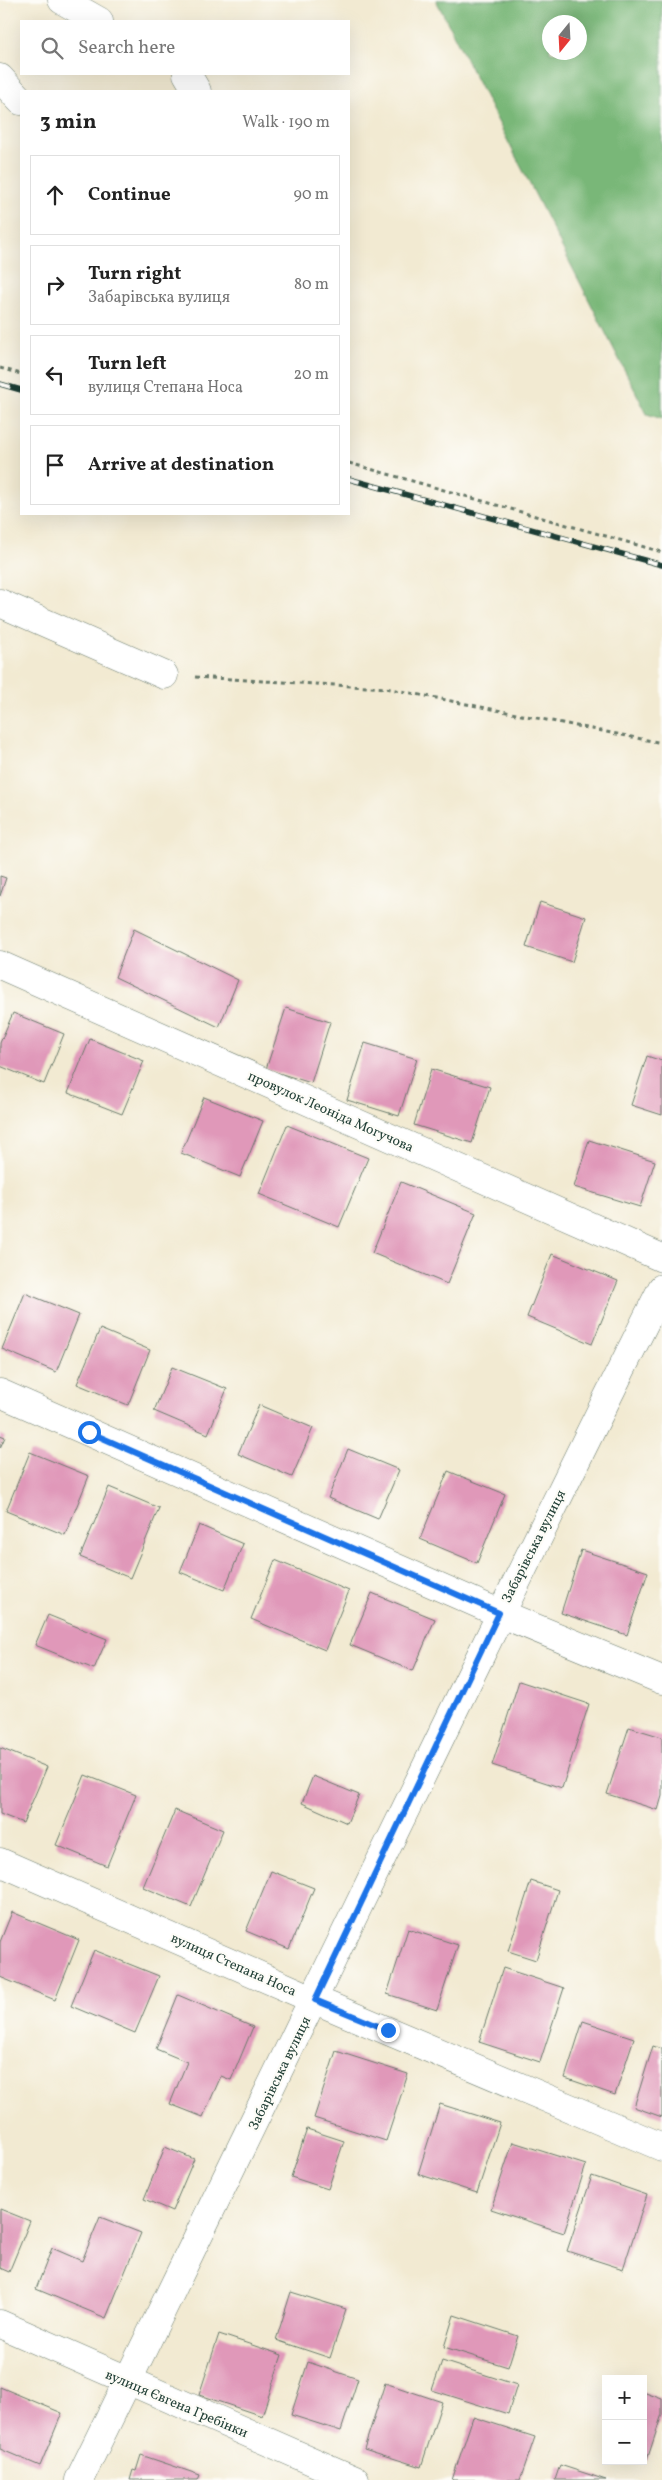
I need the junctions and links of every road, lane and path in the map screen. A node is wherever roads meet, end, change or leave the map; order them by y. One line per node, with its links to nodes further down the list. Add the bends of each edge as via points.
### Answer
1 (62, 0): 2 (street)
2 (97, 20)
3 (188, 75): 5 (street)
4 (0, 78): 6 (street)
5 (196, 90)
6 (20, 100)
7 (0, 368): 8 (path)
8 (20, 374)
9 (350, 463): 10 (path)
10 (662, 552)
11 (0, 603): 12 (street)
12 (164, 675): 13 (path, via 386,688)
13 (662, 743)
14 (0, 965): 15 (street, провулок Леоніда Могучова)
15 (662, 1258)
16 (662, 1288): 18 (street, Забарівська вулиця)
17 (0, 1393): 18 (street)
18 (499, 1613): 19 (street); 21 (street, Забарівська вулиця)
19 (662, 1680)
20 (0, 1862): 21 (street, вулиця Степана Носа)
21 (315, 2000): 22 (street, вулиця Степана Носа); 24 (street, Забарівська вулиця)
22 (662, 2147)
23 (0, 2324): 24 (street, вулиця Євгена Гребінки)
24 (128, 2382): 25 (street, Забарівська вулиця); 26 (street, вулиця Євгена Гребінки)
25 (80, 2480)
26 (355, 2480)

